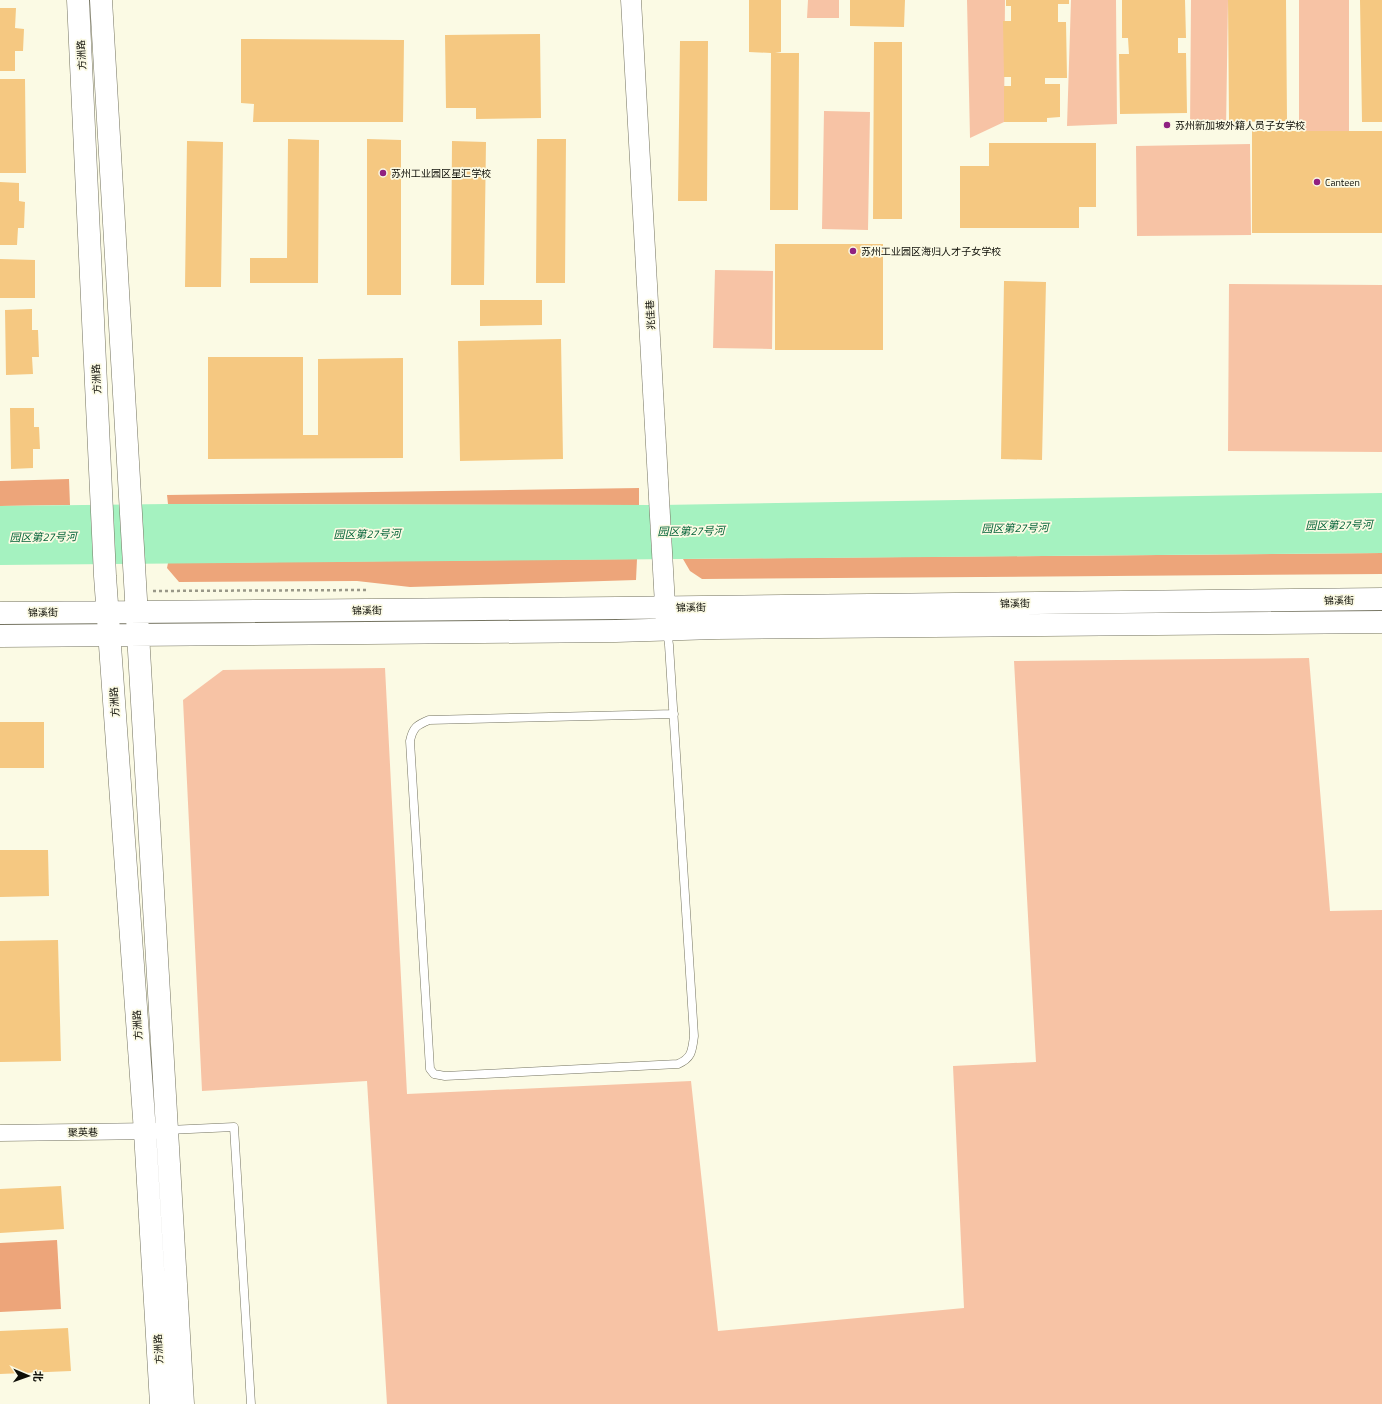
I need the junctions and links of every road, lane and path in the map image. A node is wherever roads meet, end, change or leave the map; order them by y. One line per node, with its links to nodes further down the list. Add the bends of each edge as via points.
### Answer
1 (78, 0): 6 (main road, 方洲路)
2 (101, 0): 7 (main road)
3 (632, 0): 5 (street, 兆佳巷)
4 (1382, 599): 5 (main road, 锦溪街)
5 (665, 607): 7 (main road, 锦溪街); 10 (street, 兆佳巷)
6 (108, 612): 7 (main road, 锦溪街); 8 (main road, 锦溪街); 12 (main road, 方洲路)
7 (137, 612): 11 (main road)
8 (0, 613)
9 (1382, 622): 10 (main road)
10 (667, 630): 11 (main road); 14 (lane)
11 (138, 634): 12 (main road); 15 (main road)
12 (110, 635): 13 (main road); 16 (main road, 方洲路)
13 (0, 636)
14 (674, 714): 14 (lane, via 429,720 418,725 412,732 410,741 430,1069 434,1074 445,1076 678,1064 686,1060 692,1052 694,1036)
15 (167, 1130): 16 (street, 聚英巷); 19 (main road); 20 (lane, via 234,1127)
16 (145, 1132): 17 (street, 聚英巷); 18 (main road, 方洲路)
17 (0, 1133)
18 (161, 1404)
19 (183, 1404)
20 (251, 1404)

